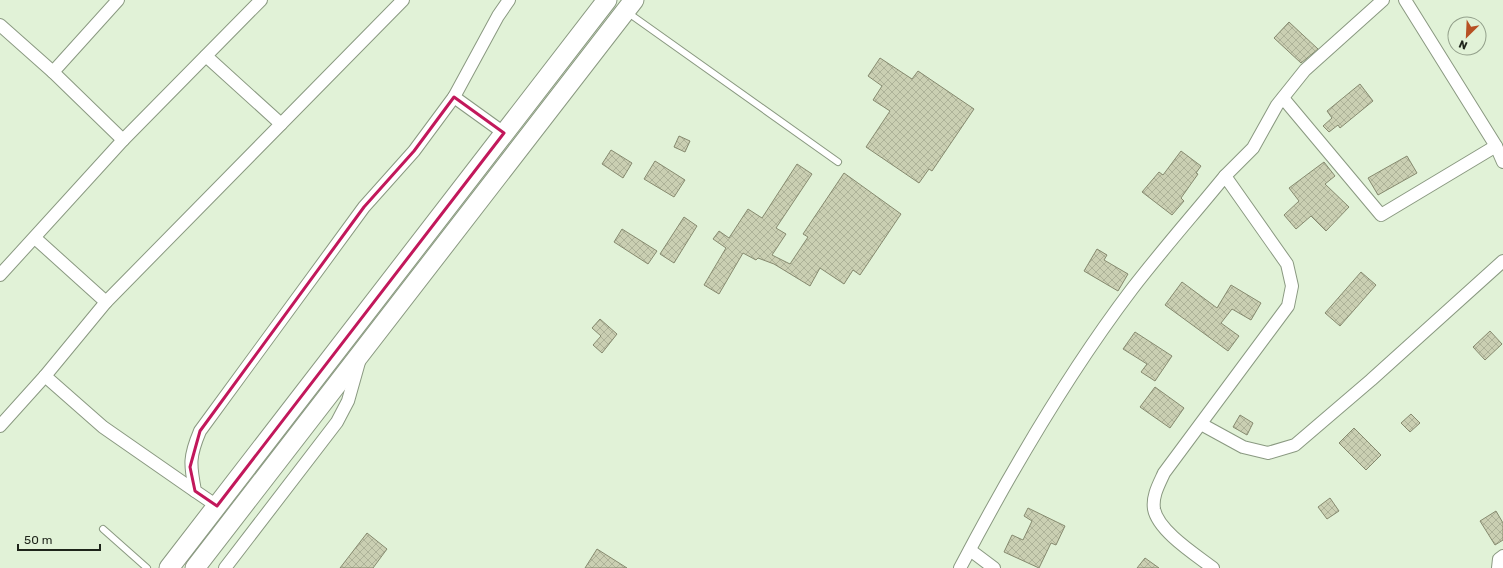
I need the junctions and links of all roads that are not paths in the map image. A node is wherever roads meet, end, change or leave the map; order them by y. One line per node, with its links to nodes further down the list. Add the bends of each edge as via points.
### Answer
1 (118, 0): 11 (street)
2 (261, 0): 10 (street)
3 (403, 0): 14 (street)
4 (509, 0): 12 (street)
5 (607, 0): 15 (main road)
6 (1383, 0): 13 (street, via 1305,70)
7 (1405, 0): 17 (street)
8 (630, 5): 18 (lane); 25 (main road)
9 (0, 25): 11 (street)
10 (206, 56): 14 (street); 16 (street)
11 (53, 72): 16 (street)
12 (454, 97): 15 (street); 29 (street, via 414,151 364,207 200,431 192,450 190,466)
13 (1283, 98): 17 (street, via 1381,215); 20 (street, via 1253,148)
14 (281, 124): 24 (street)
15 (504, 133): 30 (main road)
16 (123, 140): 21 (street)
17 (1496, 146): 19 (street)
18 (838, 162)
19 (1503, 162)
20 (1225, 176): 27 (street, via 1287,264 1292,286 1288,306); 32 (street, via 1132,289 1058,396)
21 (34, 238): 23 (street); 24 (street)
22 (1503, 261): 27 (street, via 1295,445 1268,453 1243,448)
23 (0, 275)
24 (106, 302): 26 (street)
25 (361, 353): 36 (main road); 37 (street, via 348,400 337,422)
26 (45, 376): 28 (street); 29 (street, via 103,427)
27 (1201, 424): 40 (street, via 1164,473 1155,493 1154,510 1162,526)
28 (0, 426)
29 (195, 491): 30 (street)
30 (217, 506): 35 (main road)
31 (103, 529): 34 (lane)
32 (970, 550): 38 (street); 39 (street)
33 (1503, 556): 41 (street, via 1499,560)
34 (147, 568)
35 (169, 568)
36 (195, 568)
37 (225, 568)
38 (960, 568)
39 (994, 568)
40 (1213, 568)
41 (1498, 568)

